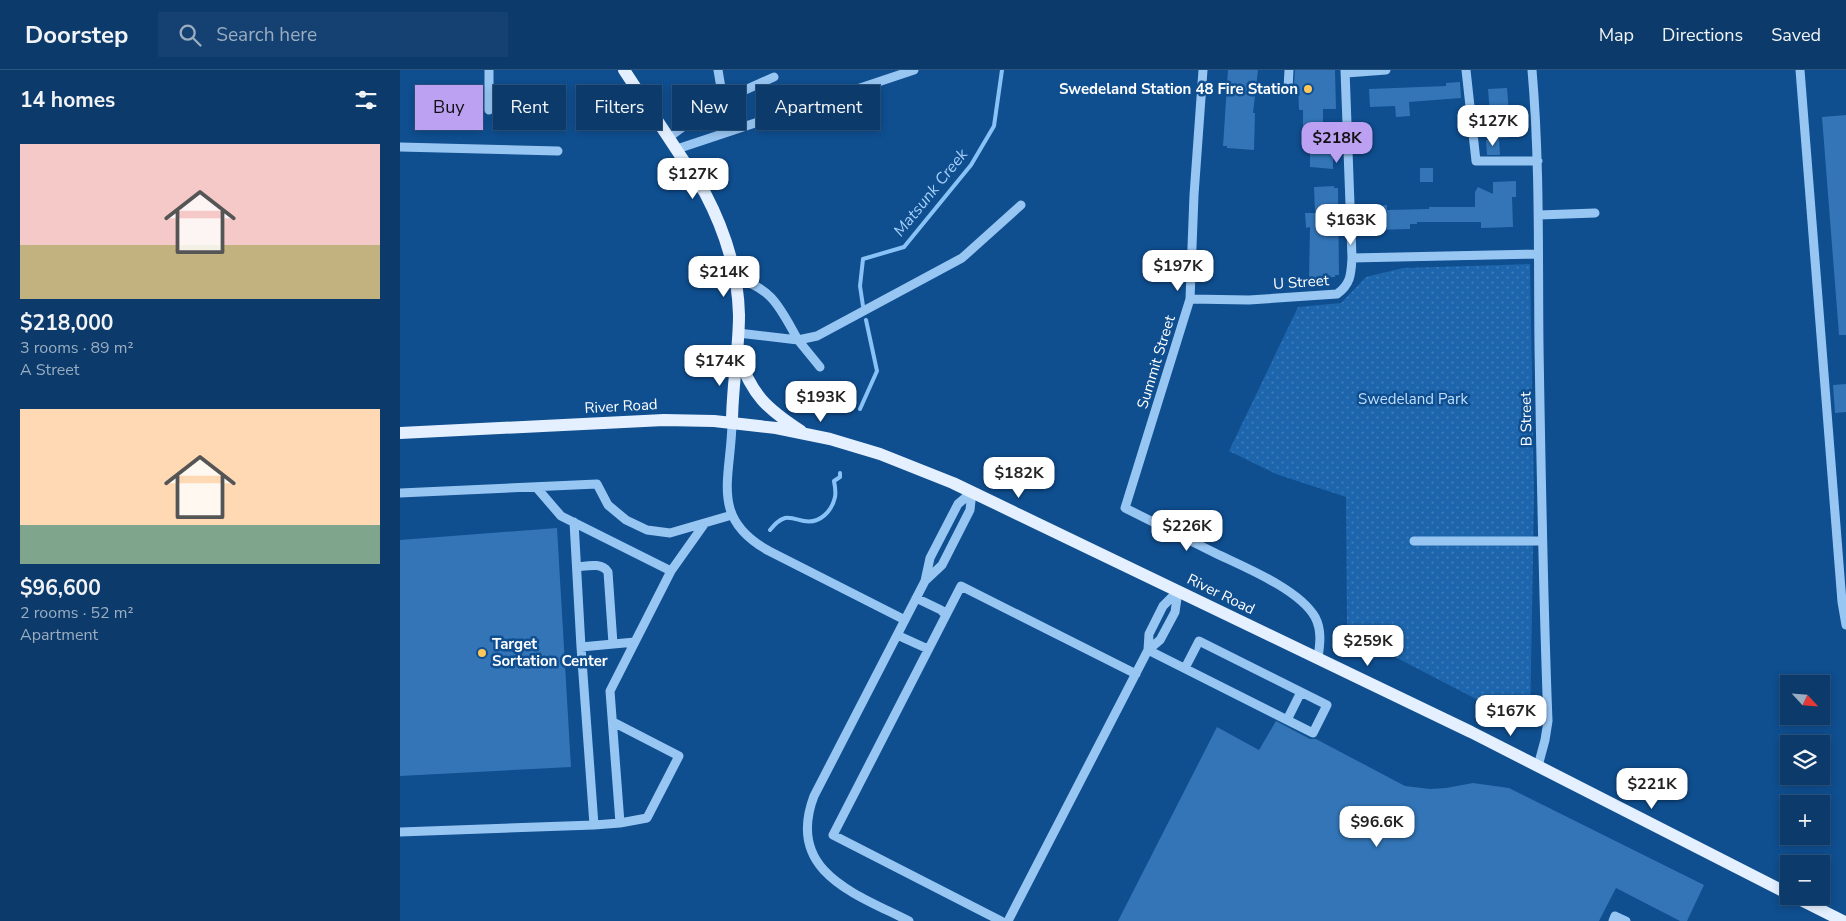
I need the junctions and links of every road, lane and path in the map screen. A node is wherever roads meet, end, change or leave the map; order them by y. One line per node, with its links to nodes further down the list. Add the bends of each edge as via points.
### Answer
1 (489, 70): 17 (street)
2 (624, 70): 19 (main road)
3 (718, 70): 14 (street)
4 (914, 70): 21 (street)
5 (1203, 70): 30 (street, Summit Street)
6 (1289, 70): 15 (street)
7 (1380, 70): 8 (street); 12 (street)
8 (1386, 70)
9 (1466, 70): 23 (street, via 1476,161)
10 (1532, 70): 23 (street, B Street)
11 (1800, 70): 45 (street)
12 (1345, 71): 28 (street, U Street)
13 (774, 77): 16 (street)
14 (720, 85)
15 (1288, 89)
16 (746, 90)
17 (489, 110)
18 (678, 130): 19 (street)
19 (668, 137): 21 (main road)
20 (400, 146): 22 (street)
21 (677, 149): 29 (main road, via 714,210)
22 (558, 151)
23 (1538, 162): 26 (street, B Street)
24 (1021, 205): 32 (street, via 962,258 817,336)
25 (1595, 213): 26 (street)
26 (1539, 215): 27 (street, B Street)
27 (1538, 254): 28 (street); 46 (street, B Street)
28 (1352, 258): 30 (street, U Street, via 1350,280 1337,294 1249,300)
29 (735, 279): 31 (main road); 32 (street, via 758,286 776,302)
30 (1190, 299): 62 (street, Summit Street, via 1126,508 1259,575 1300,600 1314,615 1319,628)
31 (738, 333): 32 (street); 33 (main road)
32 (798, 340): 34 (street)
33 (737, 352): 35 (main road); 37 (main road, via 749,383 761,400)
34 (820, 367)
35 (732, 423): 36 (main road, River Road, via 664,420); 37 (main road, River Road); 41 (street, via 727,498)
36 (400, 433)
37 (805, 433): 39 (main road, River Road, via 880,454)
38 (536, 487): 40 (street); 42 (street, via 561,516); 43 (street, via 597,484 608,505 626,520 647,530 670,533)
39 (972, 492): 50 (street, via 958,504 930,558); 50 (street, via 970,510 942,565); 51 (main road, River Road)
40 (400, 493)
41 (732, 515): 43 (street); 54 (street, via 743,532 760,545)
42 (574, 522): 48 (street); 49 (street)
43 (705, 523): 49 (street)
44 (1846, 526): 45 (street)
45 (1836, 527): 55 (street)
46 (1542, 541): 47 (street); 68 (street, B Street, via 1548,721)
47 (1414, 542)
48 (577, 567): 58 (street, via 600,566 608,572); 59 (street)
49 (671, 571): 57 (street)
50 (925, 581): 52 (street)
51 (1178, 591): 61 (street, via 1163,606 1149,634); 61 (street, via 1175,612 1160,640); 62 (main road, River Road)
52 (916, 598): 53 (street); 54 (street)
53 (946, 615): 60 (street); 64 (street, via 961,586)
54 (905, 620): 56 (street)
55 (1846, 625)
56 (897, 635): 60 (street); 74 (street, via 814,796 807,829 811,850 832,879)
57 (635, 642): 58 (street); 67 (street, via 610,691)
58 (613, 644): 59 (street)
59 (582, 647): 70 (street)
60 (928, 649): 75 (street, via 833,835)
61 (1148, 650): 63 (street); 64 (street)
62 (1318, 658): 68 (main road, River Road)
63 (1185, 668): 65 (street, via 1199,641); 66 (street)
64 (1136, 674): 76 (street)
65 (1301, 692): 66 (street); 66 (street, via 1327,705 1313,733)
66 (1287, 720)
67 (613, 722): 69 (street); 69 (street, via 679,756 647,818)
68 (1538, 766): 72 (main road, River Road)
69 (620, 823): 70 (street)
70 (594, 825): 71 (street)
71 (400, 832)
72 (1780, 889)
73 (1811, 905): 79 (main road)
74 (910, 921)
75 (1001, 921)
76 (1008, 921)
77 (1613, 921): 78 (street, via 1615,916)
78 (1626, 921)
79 (1842, 921)

